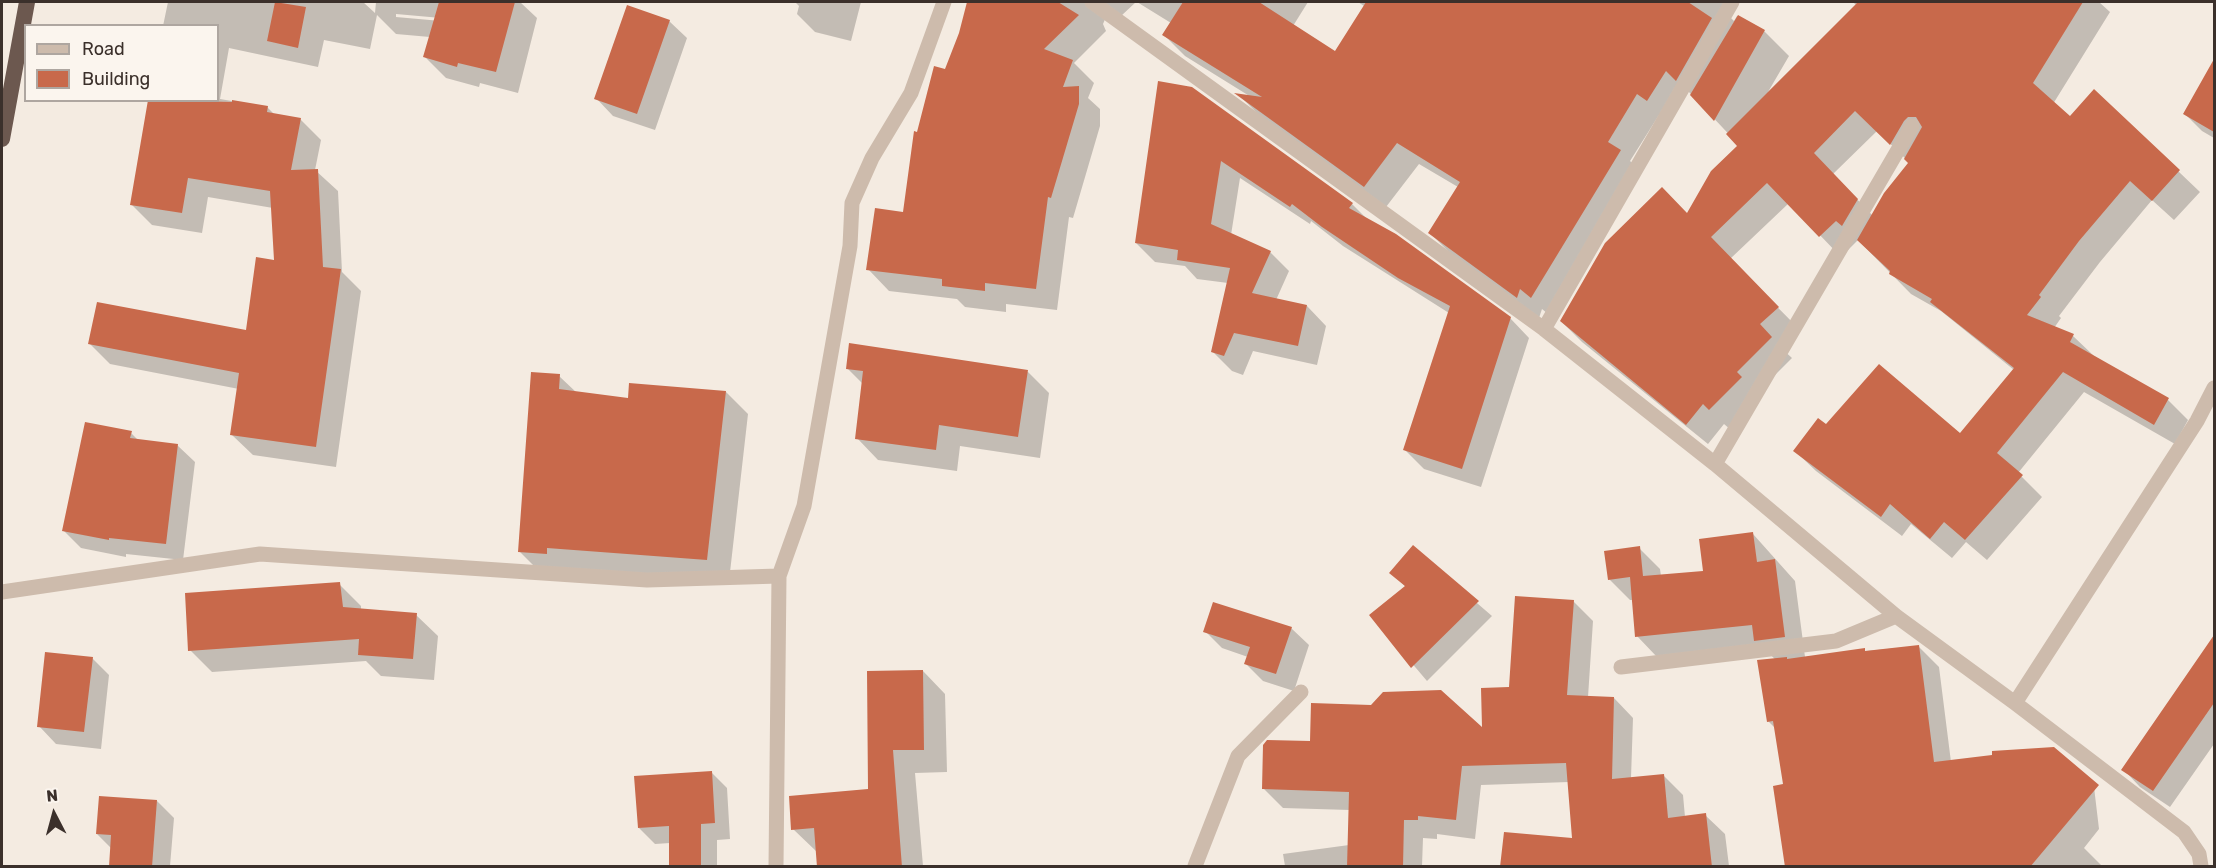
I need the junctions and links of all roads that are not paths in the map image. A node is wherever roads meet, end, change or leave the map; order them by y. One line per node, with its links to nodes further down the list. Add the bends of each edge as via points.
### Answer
1 (27, 2): 6 (highway)
2 (944, 2): 10 (street, via 911,93 872,158 852,203 850,246 804,506)
3 (1092, 2): 7 (street)
4 (1732, 2): 7 (street)
5 (1912, 126): 9 (street)
6 (2, 139)
7 (1544, 329): 9 (street)
8 (2214, 388): 15 (street, via 2197,421)
9 (1715, 464): 12 (street)
10 (779, 576): 11 (street, via 647,579 260,554); 16 (street)
11 (2, 592)
12 (1896, 616): 13 (street, via 1836,641); 15 (street)
13 (1621, 667)
14 (1301, 692): 17 (street, via 1238,756)
15 (2015, 703): 18 (street, via 2184,832 2199,854)
16 (776, 867)
17 (1195, 867)
18 (2201, 867)

